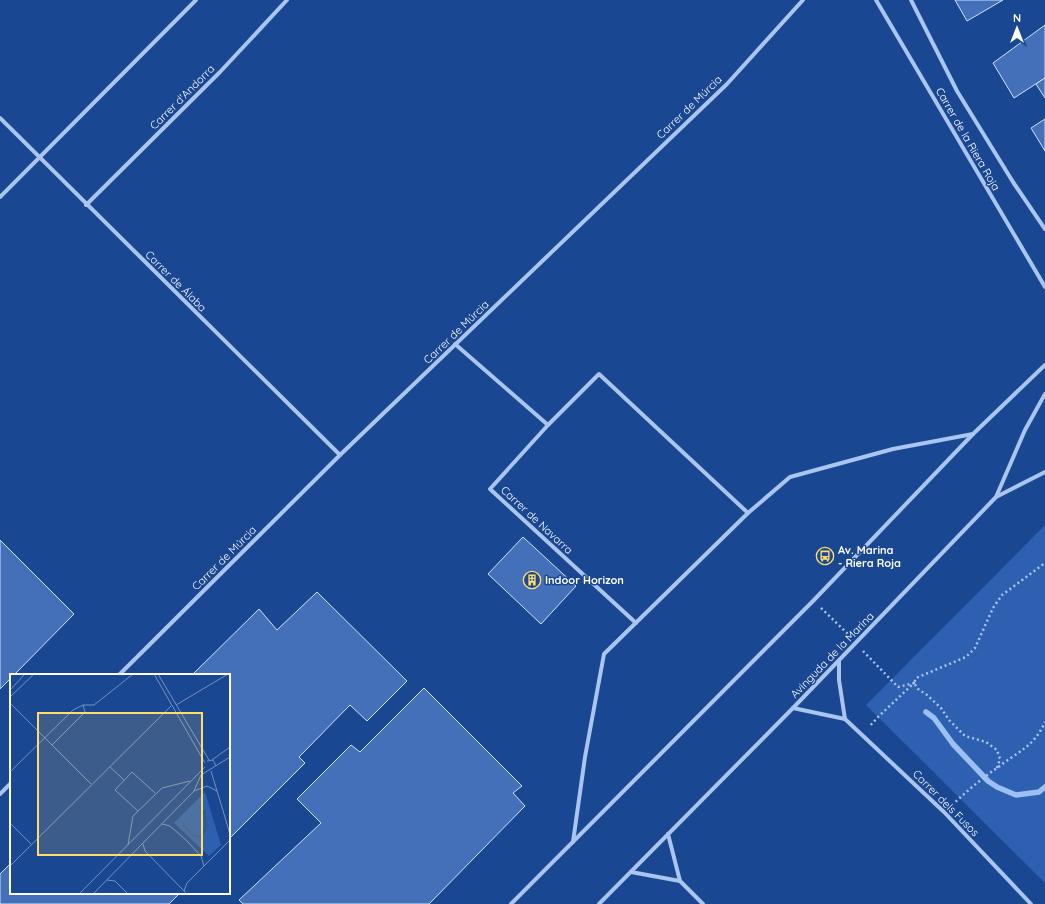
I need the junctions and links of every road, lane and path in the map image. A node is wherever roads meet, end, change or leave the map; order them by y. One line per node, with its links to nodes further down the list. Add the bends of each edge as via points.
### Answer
1 (196, 0): 7 (street)
2 (287, 0): 9 (street, Carrer d'Andorra, via 220,72)
3 (803, 0): 12 (street, Carrer de Múrcia, via 727,84)
4 (876, 0): 11 (street, Carrer de la Riera Roja)
5 (911, 0): 10 (street, Carrer de la Riera Roja, via 957,91)
6 (0, 118): 7 (street, Carrer de Álaba)
7 (39, 159): 8 (street); 9 (street, Carrer de Álaba)
8 (0, 197)
9 (86, 205): 17 (street, Carrer de Álaba)
10 (1045, 229)
11 (1045, 287)
12 (456, 344): 15 (street); 17 (street, Carrer de Múrcia)
13 (1045, 365): 16 (street)
14 (1045, 394): 19 (street, Avinguda de la Marina, via 1025,430)
15 (548, 425): 20 (street, Carrer de Navarra, via 600,374); 22 (street, Carrer de Navarra, via 490,489)
16 (973, 434): 20 (street, via 893,449 790,478); 36 (street, via 814,600)
17 (340, 455): 24 (street, Carrer de Múrcia)
18 (1045, 472): 19 (street)
19 (996, 497): 23 (street, Avinguda de la Marina)
20 (748, 513): 22 (street)
21 (1045, 563): 26 (path, via 1002,595 993,608 975,648 966,657 929,671 916,678)
22 (636, 623): 36 (street, via 604,654)
23 (839, 661): 27 (street, Avinguda de la Marina); 28 (street)
24 (120, 674)
25 (891, 680): 26 (path, via 898,687)
26 (914, 683): 30 (path); 31 (path, via 941,708 965,736 986,742 997,750 1000,759)
27 (793, 708): 28 (street, Carrer dels Fusos); 35 (street, Avinguda de la Marina)
28 (844, 719): 30 (street, Carrer dels Fusos)
29 (1045, 722): 31 (path, via 1041,731 1027,747)
30 (862, 735): 34 (street, Carrer dels Fusos)
31 (997, 768): 34 (path)
32 (10, 784): 33 (street)
33 (0, 794)
34 (944, 812): 42 (street, Carrer dels Fusos)
35 (668, 834): 37 (street, Avinguda de la Marina); 38 (street)
36 (573, 842): 39 (street)
37 (631, 872): 38 (street); 40 (street, Avinguda de la Marina)
38 (680, 881): 41 (street)
39 (511, 904)
40 (600, 904)
41 (703, 904)
42 (1030, 904)

